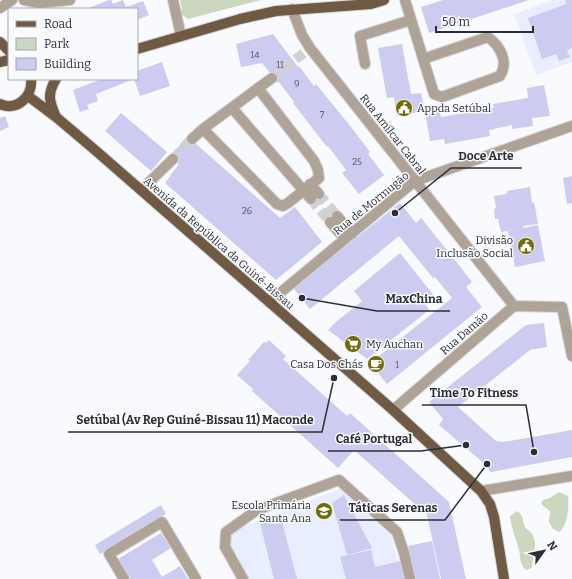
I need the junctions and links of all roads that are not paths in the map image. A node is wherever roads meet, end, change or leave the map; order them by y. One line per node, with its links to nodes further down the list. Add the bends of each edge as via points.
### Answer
1 (12, 0): 7 (street)
2 (24, 0): 3 (street, via 40,3)
3 (70, 0)
4 (173, 0): 10 (street)
5 (384, 0): 8 (main road, via 371,4)
6 (405, 0): 9 (street)
7 (0, 8)
8 (292, 9): 10 (main road, via 240,19); 26 (street, Rua Amílcar Cabral, via 310,48)
9 (411, 20): 12 (street); 13 (street, via 360,36)
10 (181, 36): 11 (main road)
11 (138, 49)
12 (423, 59): 12 (street, via 434,94 442,97 500,76 504,59 495,42 488,37)
13 (365, 64)
14 (272, 78): 17 (street)
15 (31, 80): 18 (main road)
16 (55, 80): 21 (main road, via 49,96)
17 (258, 88): 20 (street); 27 (street, via 314,161 319,178)
18 (28, 96): 19 (main road, via 12,106); 21 (main road, Avenida da República da Guiné-Bissau)
19 (0, 104)
20 (232, 108): 23 (street); 27 (street)
21 (56, 117): 28 (main road, Avenida da República da Guiné-Bissau)
22 (572, 126): 26 (street, Rua de Mormugão)
23 (203, 129): 24 (street); 27 (street, via 277,204 283,206)
24 (192, 140)
25 (173, 159): 28 (street)
26 (415, 181): 31 (street, Rua de Mormugão); 33 (street, Rua Amílcar Cabral)
27 (307, 187): 29 (street)
28 (141, 190): 32 (main road, Avenida da República da Guiné-Bissau)
29 (315, 197)
30 (334, 219): 31 (street)
31 (348, 237): 32 (street, Rua de Mormugão)
32 (269, 302): 35 (main road, Avenida da República da Guiné-Bissau)
33 (514, 306): 34 (street, via 562,307); 35 (street, Rua Damão)
34 (572, 356)
35 (393, 410): 37 (main road, Avenida da República da Guiné-Bissau)
36 (572, 476): 37 (street)
37 (481, 491): 42 (main road, Avenida da República da Guiné-Bissau, via 490,504 494,517)
38 (124, 579): 39 (street, via 109,554 162,522)
39 (196, 579)
40 (242, 579): 41 (street, via 225,547 226,532 257,510 339,480 397,532)
41 (410, 579)
42 (504, 579)

